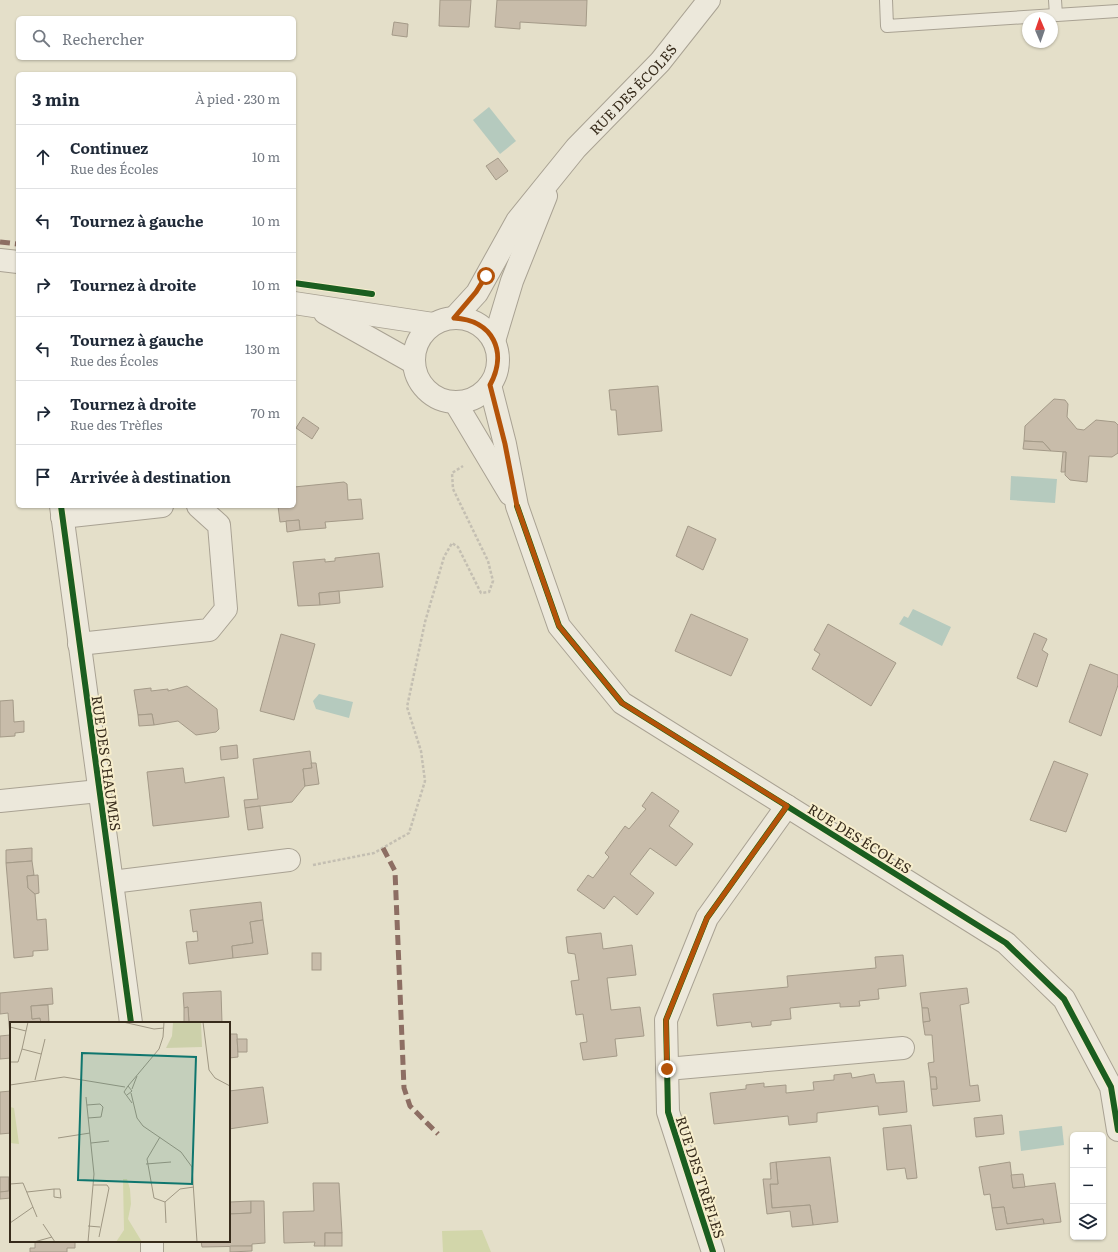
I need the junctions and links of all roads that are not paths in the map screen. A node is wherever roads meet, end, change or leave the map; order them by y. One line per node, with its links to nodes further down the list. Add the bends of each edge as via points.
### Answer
1 (709, 0): 8 (street, RUE DES ÉCOLES, via 660,62 576,148)
2 (886, 0): 7 (lane, via 886,26)
3 (1055, 0): 5 (lane)
4 (1118, 11): 6 (lane)
5 (1056, 12)
6 (1058, 15)
7 (1022, 17)
8 (554, 176): 12 (street, RUE DES ÉCOLES, via 517,221 476,292); 14 (street, RUE DES ÉCOLES, via 512,281)
9 (0, 260): 10 (street)
10 (16, 262)
11 (304, 304): 13 (street); 15 (street)
12 (454, 318): 13 (street); 14 (street, via 473,322 489,333)
13 (433, 324): 15 (street, via 418,341)
14 (494, 341): 16 (street, via 499,364)
15 (414, 364): 17 (street, via 423,386 432,395)
16 (490, 385): 17 (street, via 468,400); 18 (street, RUE DES ÉCOLES)
17 (455, 402): 18 (street, RUE DES ÉCOLES)
18 (517, 506): 25 (street, RUE DES ÉCOLES, via 559,626 622,703)
19 (129, 508): 21 (street, RUE DES CHAUMES)
20 (200, 508): 22 (street, via 219,525 226,608 209,630)
21 (62, 512): 22 (street, RUE DES CHAUMES)
22 (79, 644): 23 (street, RUE DES CHAUMES)
23 (99, 791): 24 (street); 27 (street, RUE DES CHAUMES)
24 (0, 801)
25 (787, 806): 30 (street, RUE DES TRÈFLES, via 707,918 666,1020); 31 (street, RUE DES ÉCOLES, via 1006,943 1064,1000 1111,1087)
26 (289, 860): 27 (street)
27 (112, 882): 28 (street, RUE DES CHAUMES)
28 (131, 1022)
29 (903, 1048): 30 (street)
30 (667, 1069): 32 (street, RUE DES TRÈFLES, via 668,1112)
31 (1118, 1130)
32 (713, 1252)

